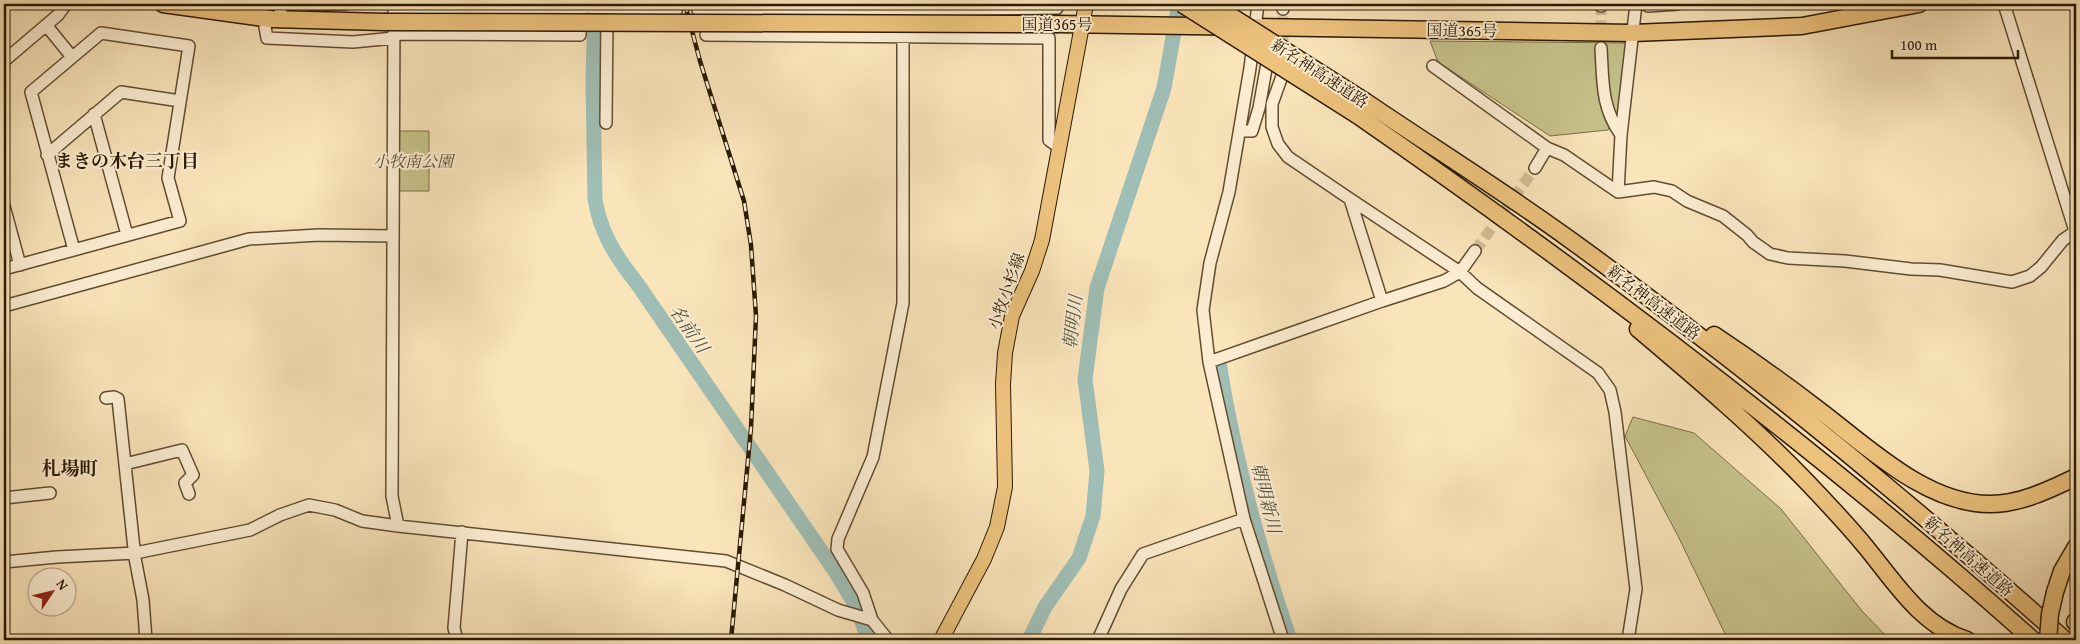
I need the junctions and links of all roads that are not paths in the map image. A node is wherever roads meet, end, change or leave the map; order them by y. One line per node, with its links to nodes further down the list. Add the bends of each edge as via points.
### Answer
1 (66, 4): 23 (street)
2 (163, 4): 20 (highway, 国道365号)
3 (308, 4): 4 (street)
4 (345, 4)
5 (697, 4): 19 (street, via 698,10)
6 (1058, 4): 19 (street, via 1057,8)
7 (1086, 4): 22 (main road, 小牧小杉線)
8 (1182, 4): 35 (highway, 新名神高速道路, bridge)
9 (1212, 4): 35 (highway, 新名神高速道路, bridge)
10 (1258, 4): 24 (street)
11 (1636, 4): 27 (street)
12 (1648, 4): 13 (street)
13 (1678, 4)
14 (1919, 4): 27 (highway, 国道365号, via 1802,26)
15 (2004, 4): 48 (street)
16 (394, 5): 18 (street); 26 (street)
17 (606, 6): 18 (street); 21 (street); 37 (street)
18 (582, 7): 26 (street, via 580,35)
19 (903, 7): 29 (street)
20 (281, 11): 26 (highway, 国道365号)
21 (676, 11)
22 (1082, 24): 24 (highway, 国道365号, bridge); 26 (highway, 国道365号, bridge); 40 (main road, 小牧小杉線)
23 (46, 25): 31 (street); 32 (street)
24 (1254, 26): 27 (highway, 国道365号); 38 (street)
25 (265, 27): 26 (street, via 267,38 353,42)
26 (390, 31): 50 (street)
27 (1633, 33): 39 (street)
28 (706, 35): 29 (street)
29 (904, 36): 40 (street, via 1049,38 1049,140); 72 (street, via 903,303 873,457 838,539 837,549 863,593)
30 (1600, 48): 39 (street, via 1604,101 1611,121)
31 (72, 57): 34 (street, via 101,33 189,46); 42 (street, via 31,92)
32 (4, 61)
33 (1433, 66): 41 (street)
34 (180, 101): 36 (street, via 121,92); 49 (street, via 168,178 180,221)
35 (1361, 109): 44 (highway, 新名神高速道路); 51 (highway, 新名神高速道路)
36 (94, 114): 42 (street); 49 (street)
37 (606, 123)
38 (1240, 131): 46 (street, via 1252,131 1269,52 1283,44 1282,76 1272,104 1272,127 1278,144 1288,157); 59 (street, via 1230,192 1205,286 1203,310)
39 (1621, 135): 45 (street)
40 (1060, 148): 76 (main road, 小牧小杉線, via 1042,240 1012,316 1005,353 1005,487 997,527 984,559)
41 (1548, 148): 43 (street); 45 (street, via 1564,155)
42 (47, 155): 52 (street)
43 (1535, 168)
44 (1450, 180): 80 (highway, via 1715,394 1835,512 1912,604 1943,629); 81 (highway, 新名神高速道路, via 1689,355 1877,506)
45 (1618, 192): 48 (street, via 1654,187 1672,191 1723,216 1770,254 1940,270 2012,282 2030,276 2063,240)
46 (1350, 199): 56 (street); 57 (street)
47 (4, 206): 54 (street)
48 (2076, 231)
49 (127, 235): 52 (street)
50 (393, 236): 58 (street, via 249,239); 67 (street, via 392,496)
51 (1566, 237): 62 (highway, via 1737,350 1898,470 1936,492 1972,502 2008,502 2028,498); 83 (highway, 新名神高速道路, via 1673,315 1891,488)
52 (74, 250): 54 (street)
53 (1476, 251): 56 (street)
54 (20, 265): 55 (street)
55 (4, 269)
56 (1460, 272): 57 (street, via 1444,281); 79 (street, via 1476,288 1598,373 1610,390 1636,589)
57 (1382, 301): 59 (street)
58 (4, 306)
59 (1209, 362): 66 (street)
60 (106, 398): 61 (street, via 118,399)
61 (125, 464): 64 (street, via 182,450 193,475 185,483); 70 (street)
62 (2076, 477)
63 (50, 493): 65 (street)
64 (189, 494)
65 (4, 498)
66 (1244, 519): 77 (street, via 1143,554 1121,589); 78 (street)
67 (398, 526): 68 (street); 70 (street, via 362,521 336,510 308,505 250,530)
68 (462, 532): 72 (street, via 726,561 838,610); 74 (street, via 454,628)
69 (2076, 547): 82 (highway, bridge, via 2062,571 2055,592)
70 (135, 553): 71 (street); 73 (street)
71 (4, 562)
72 (870, 619): 75 (street)
73 (146, 640)
74 (457, 640)
75 (888, 640)
76 (941, 640)
77 (1098, 640)
78 (1283, 640)
79 (1628, 640)
80 (1967, 640)
81 (2033, 640)
82 (2048, 640)
83 (2065, 640)

